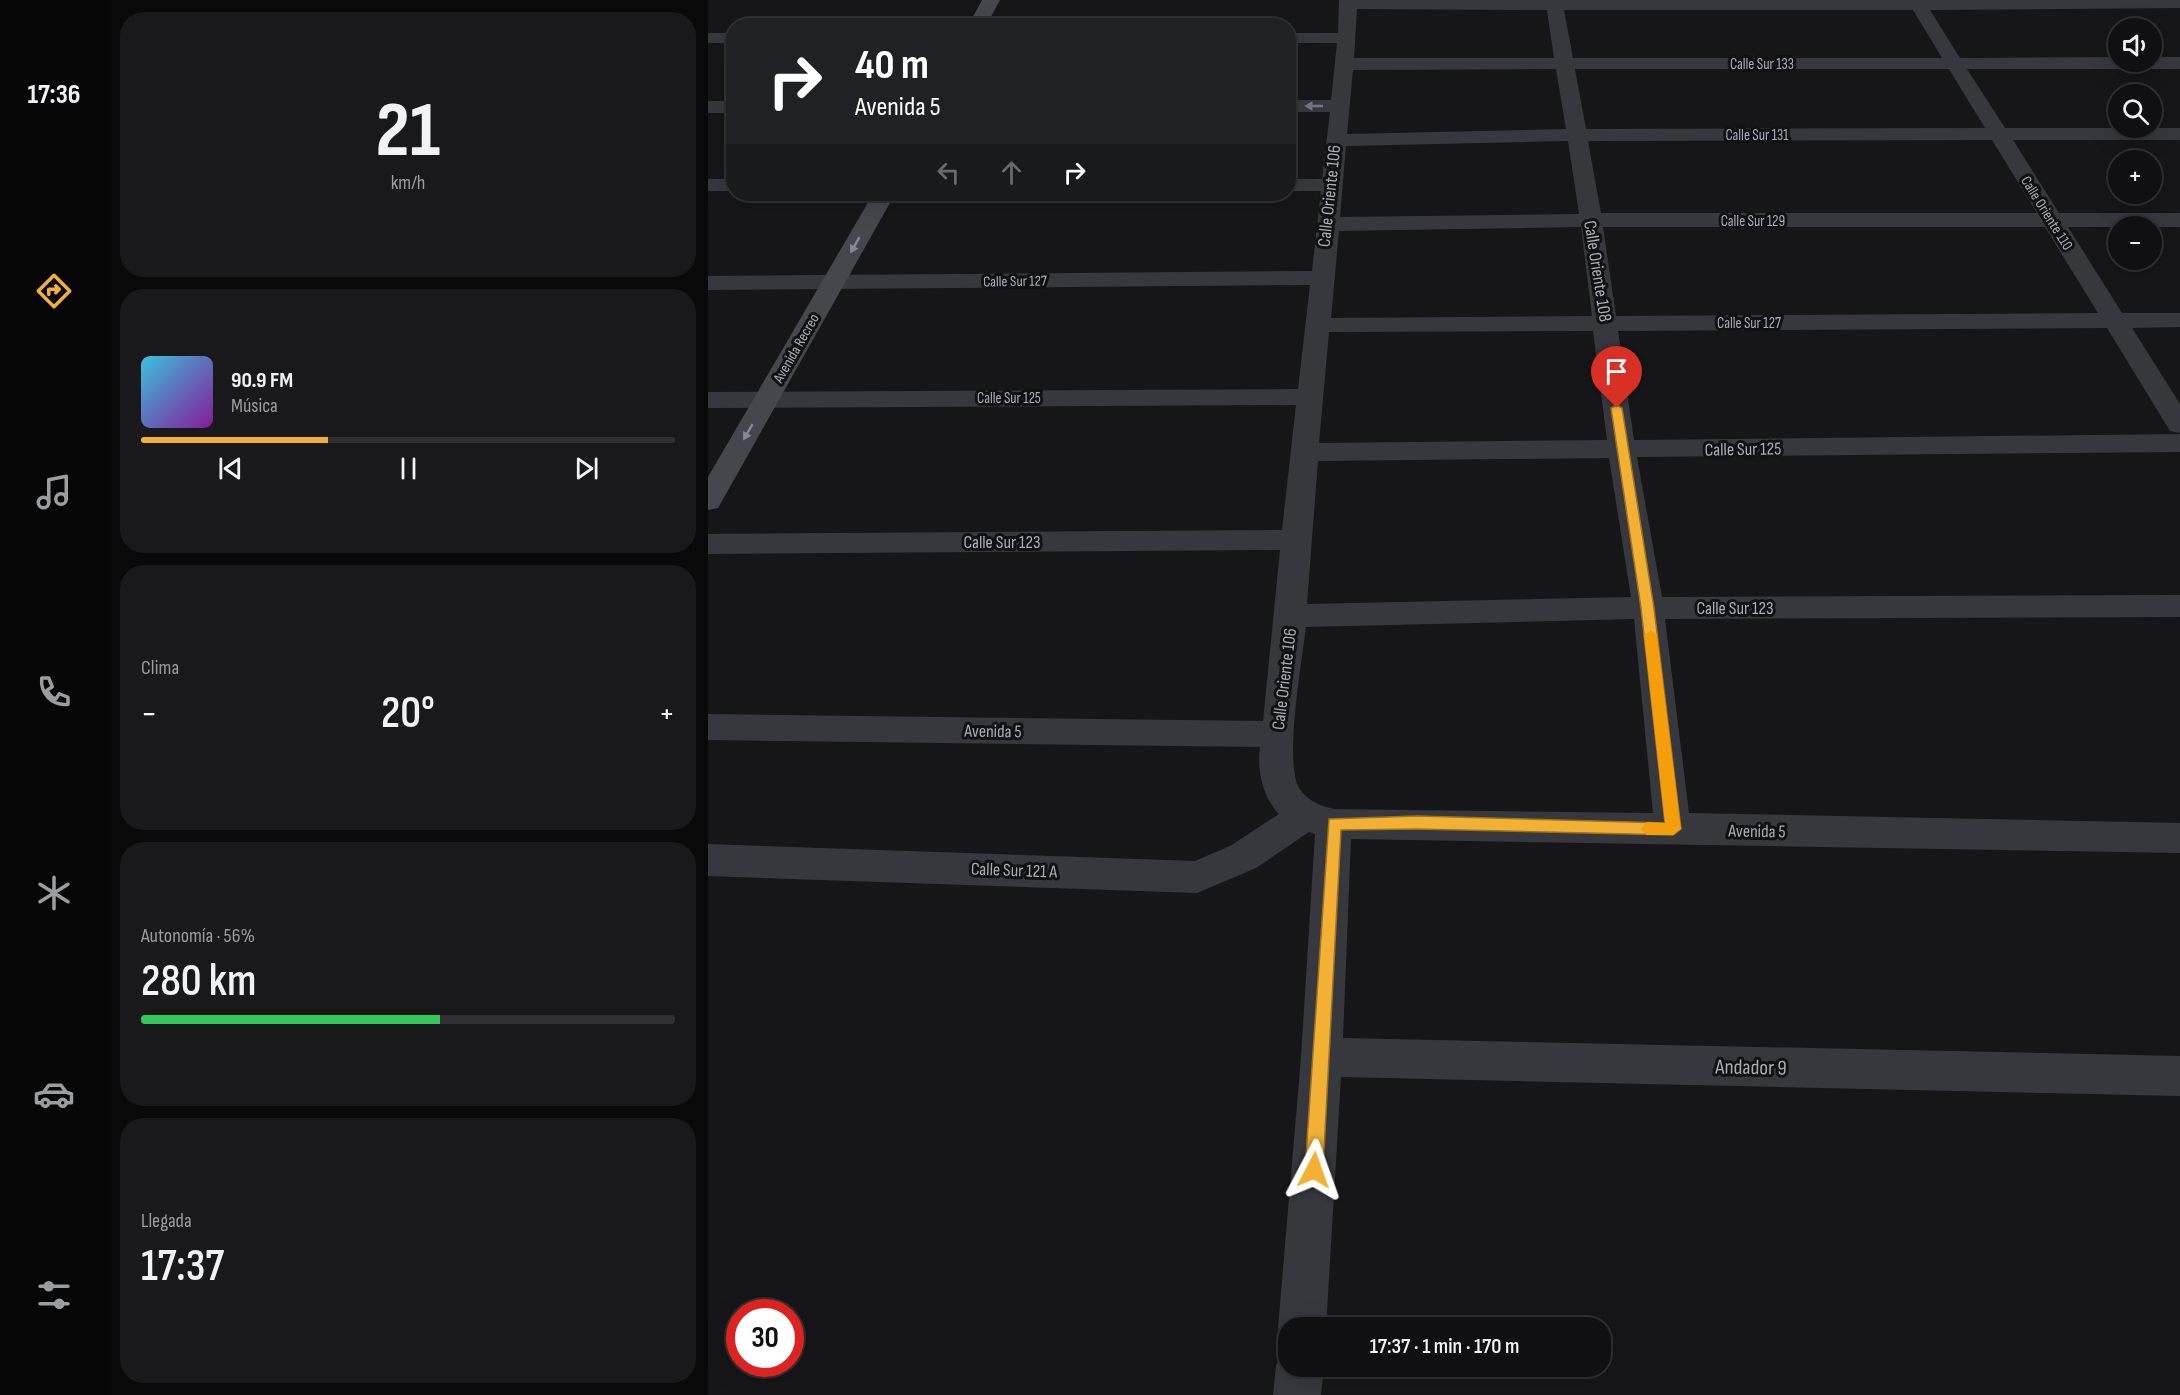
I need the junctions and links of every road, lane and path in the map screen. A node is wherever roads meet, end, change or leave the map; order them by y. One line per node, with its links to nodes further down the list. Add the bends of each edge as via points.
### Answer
1 (991, 0): 6 (street)
2 (1348, 2): 3 (street); 10 (street, Calle Oriente 106)
3 (1555, 3): 4 (street); 14 (street, Calle Oriente 108)
4 (1917, 3): 5 (street); 11 (street, Calle Oriente 110)
5 (2180, 3)
6 (981, 18)
7 (708, 38): 8 (street)
8 (726, 38)
9 (1296, 38): 10 (street)
10 (1347, 38): 13 (street, Calle Oriente 106)
11 (1954, 63): 12 (street, Calle Sur 133); 14 (street, Calle Sur 133); 19 (street, Calle Oriente 110)
12 (2180, 63)
13 (1343, 64): 14 (street, Calle Sur 133); 16 (street, Calle Oriente 106)
14 (1564, 65): 21 (street, Calle Oriente 108)
15 (1296, 106): 16 (street, one-way to 15)
16 (1340, 106): 22 (street, Calle Oriente 106)
17 (708, 107): 18 (street)
18 (726, 107)
19 (1998, 134): 20 (street, Calle Sur 131); 21 (street, Calle Sur 131); 30 (street, Calle Oriente 110)
20 (2180, 134)
21 (1576, 135): 22 (street, Calle Sur 131); 28 (street, Calle Oriente 108)
22 (1335, 140): 26 (street, Calle Oriente 106)
23 (708, 185): 24 (street)
24 (726, 185)
25 (1296, 185): 26 (street)
26 (1330, 185): 31 (street, Calle Oriente 106)
27 (880, 201): 34 (street, Avenida Recreo, one-way to 34)
28 (1591, 220): 30 (street, Calle Sur 129); 31 (street, Calle Sur 129); 37 (street, Calle Oriente 108)
29 (2180, 220): 30 (street, Calle Sur 129)
30 (2052, 221): 35 (street, Calle Oriente 110)
31 (1326, 224): 32 (street, Calle Oriente 106)
32 (1322, 278): 34 (street, Calle Sur 127); 38 (street, Calle Oriente 106)
33 (708, 283): 34 (street, Calle Sur 127)
34 (833, 284): 40 (street, Avenida Recreo)
35 (2115, 320): 36 (street, Calle Sur 127); 37 (street, Calle Sur 127); 42 (street, Calle Oriente 110)
36 (2180, 320)
37 (1606, 324): 38 (street, Calle Sur 127); 44 (street, Calle Oriente 108)
38 (1318, 325): 39 (street, Calle Oriente 106)
39 (1310, 397): 40 (street, Calle Sur 125); 45 (street, Calle Oriente 106)
40 (767, 399): 41 (street, Calle Sur 125); 46 (street, Avenida Recreo, one-way to 46)
41 (708, 400)
42 (2180, 425)
43 (2180, 443): 44 (street, Calle Sur 125)
44 (1622, 451): 45 (street, Calle Sur 125); 50 (street, Calle Oriente 108)
45 (1305, 452): 47 (street, Calle Oriente 106)
46 (708, 501)
47 (1296, 540): 48 (street, Calle Sur 123); 51 (street, Calle Oriente 106)
48 (708, 544)
49 (2180, 606): 50 (street, Calle Sur 123)
50 (1648, 608): 51 (street, Calle Sur 123); 55 (street, Calle Oriente 108)
51 (1291, 616): 53 (street, Calle Oriente 106)
52 (708, 727): 53 (street, Avenida 5)
53 (1277, 734): 54 (street, Calle Oriente 106, via 1275,765 1284,796)
54 (1319, 820): 55 (street, Avenida 5); 57 (street, Calle Sur 121 A, via 1197,877); 58 (street)
55 (1673, 829): 56 (street, Avenida 5)
56 (2180, 838)
57 (708, 860)
58 (1322, 1057): 59 (street, Andador 9); 60 (street)
59 (2180, 1076)
60 (1303, 1317)
61 (1299, 1377): 62 (street)
62 (1298, 1395)

